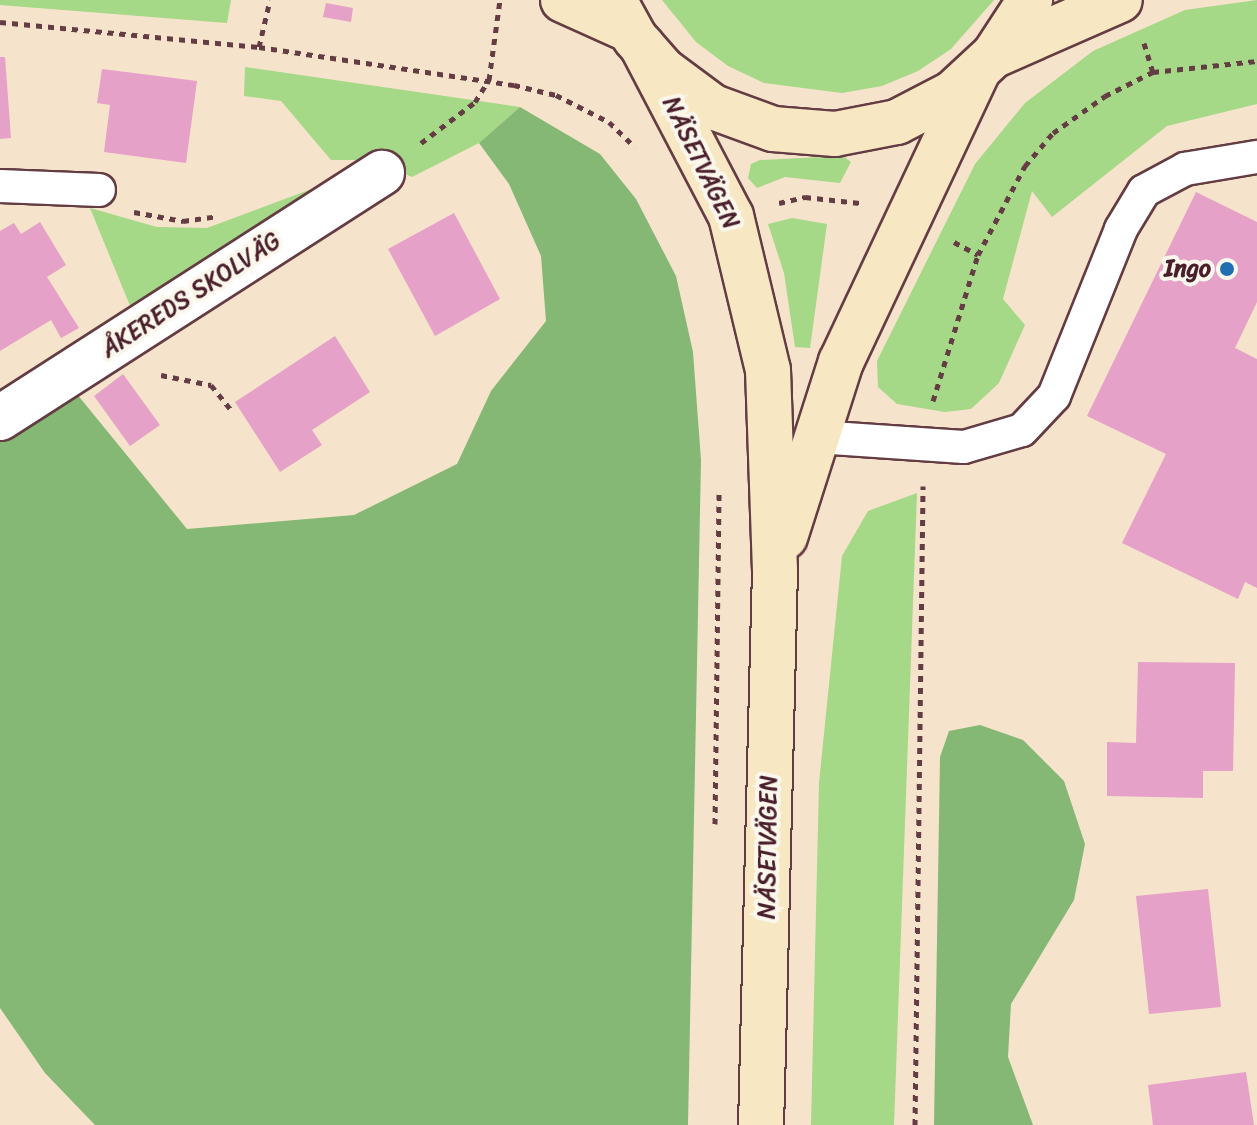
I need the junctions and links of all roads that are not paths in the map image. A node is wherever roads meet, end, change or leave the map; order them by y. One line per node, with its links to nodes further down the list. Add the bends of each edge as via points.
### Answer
1 (563, 0): 4 (street, NÄSETVÄGEN)
2 (1030, 0): 5 (street, NÄSETVÄGEN)
3 (1120, 0): 5 (street)
4 (629, 25): 5 (street, NÄSETVÄGEN, via 687,90 713,107 803,134 867,130 897,122 953,93); 12 (street, NÄSETVÄGEN, via 731,216 768,370)
5 (986, 64): 11 (street, NÄSETVÄGEN, via 841,362)
6 (1257, 157): 11 (lane, via 1242,155 1185,169 1144,191 1121,229 1054,396 1022,430 964,447)
7 (382, 173): 10 (street, ÅKEREDS SKOLVÄG)
8 (0, 186): 9 (lane)
9 (99, 190)
10 (0, 418)
11 (817, 437): 12 (street, NÄSETVÄGEN)
12 (775, 570): 13 (street, NÄSETVÄGEN)
13 (761, 1125)

